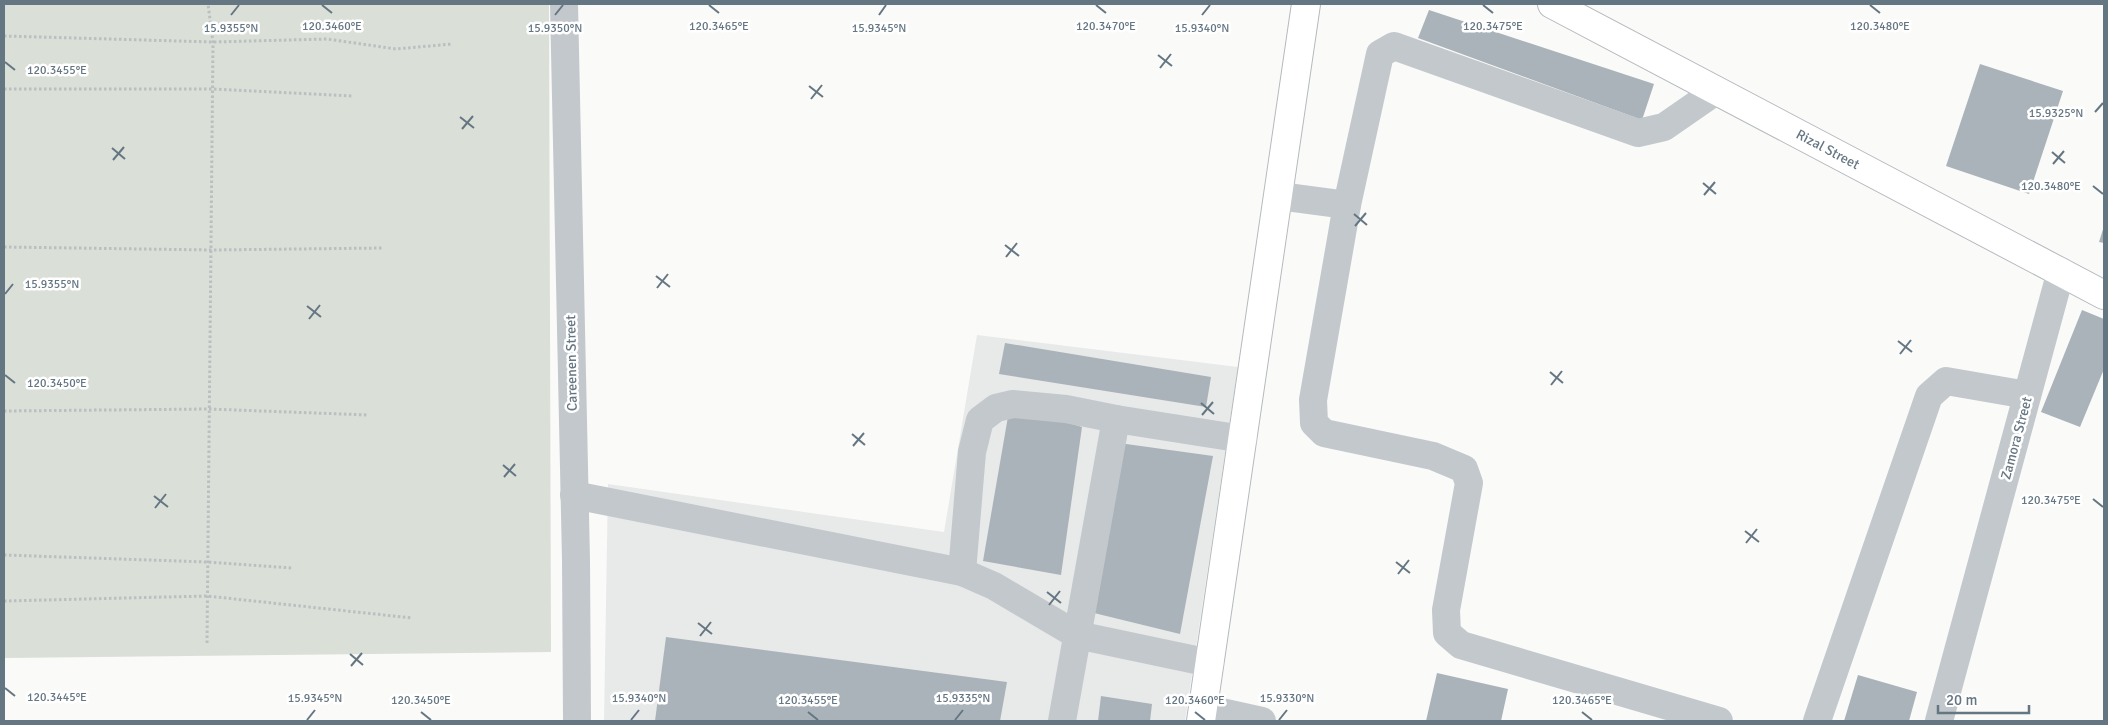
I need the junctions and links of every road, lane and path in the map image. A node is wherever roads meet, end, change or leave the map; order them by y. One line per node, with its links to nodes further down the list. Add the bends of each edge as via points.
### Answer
1 (208, 4): 6 (path)
2 (564, 4): 25 (street, Careenen Street)
3 (1306, 4): 12 (main road)
4 (1552, 4): 10 (main road, Rizal Street)
5 (4, 36): 6 (path)
6 (213, 42): 7 (path, via 327,39 396,49); 9 (path)
7 (452, 44)
8 (4, 89): 9 (path)
9 (212, 89): 11 (path); 16 (path)
10 (1716, 90): 13 (street, via 1664,127 1638,133 1394,46 1380,54); 17 (main road, Rizal Street)
11 (352, 96)
12 (1278, 196): 13 (street); 24 (main road)
13 (1347, 205): 40 (street, via 1313,400 1314,423 1324,433 1433,456 1464,469 1469,484 1446,610 1447,633 1461,645)
14 (4, 247): 16 (path)
15 (384, 248): 16 (path)
16 (211, 250): 20 (path)
17 (2061, 271): 18 (main road, Rizal Street); 19 (street, Zamora Street)
18 (2104, 295)
19 (2027, 396): 41 (street, via 1946,381 1929,396); 42 (street, Zamora Street)
20 (209, 409): 21 (path); 22 (path); 27 (path)
21 (4, 411)
22 (368, 415)
23 (1116, 419): 24 (street); 29 (street, via 1066,409 1013,404 996,408 980,420 972,452); 33 (street)
24 (1243, 439): 35 (main road)
25 (574, 494): 29 (street); 37 (street, Careenen Street)
26 (4, 555): 27 (path)
27 (207, 562): 28 (path); 30 (path)
28 (292, 568)
29 (962, 572): 33 (street, via 994,586)
30 (207, 596): 31 (path); 32 (path); 34 (path)
31 (4, 601)
32 (412, 618)
33 (1077, 634): 35 (street); 38 (street)
34 (207, 643)
35 (1210, 664): 36 (main road)
36 (1202, 715): 39 (street)
37 (576, 721)
38 (1062, 721)
39 (1262, 721)
40 (1719, 721)
41 (1817, 721)
42 (1939, 721)

